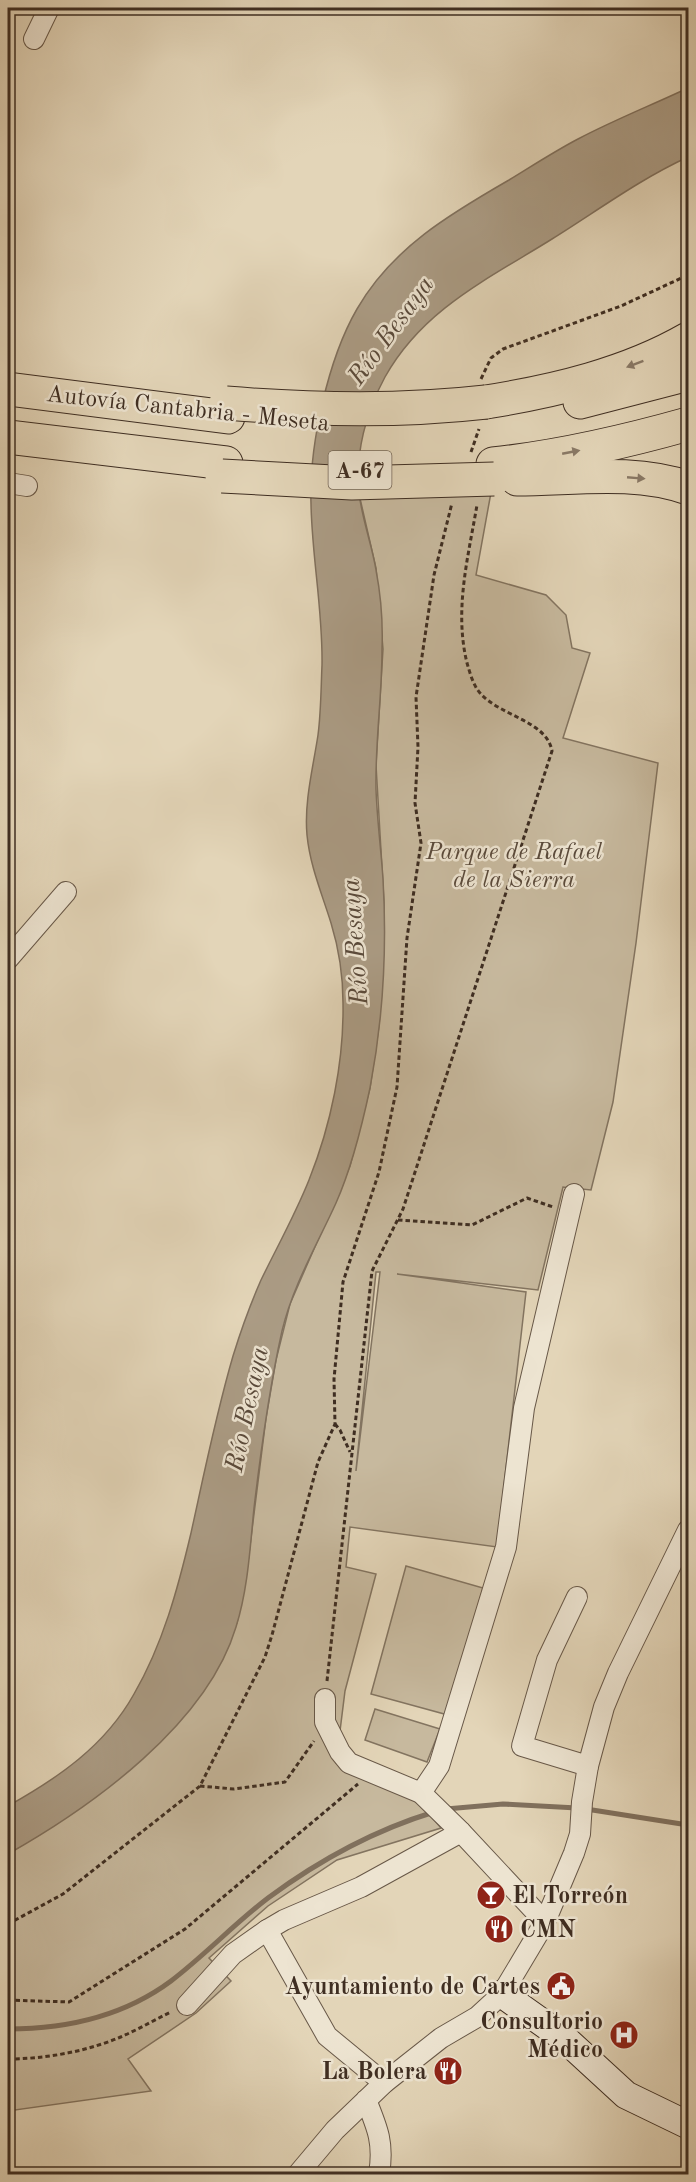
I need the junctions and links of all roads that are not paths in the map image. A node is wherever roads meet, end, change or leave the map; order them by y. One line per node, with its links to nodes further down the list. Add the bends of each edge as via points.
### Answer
1 (49, 8): 2 (street)
2 (34, 39)
3 (688, 339): 8 (highway, one-way to 8, via 596,377 525,396)
4 (688, 374): 8 (highway, Autovía Cantabria - Meseta / A-67, via 595,400)
5 (8, 389): 8 (highway, Autovía Cantabria - Meseta / A-67, via 348,424 390,423)
6 (688, 424): 8 (highway, Autovía Cantabria - Meseta / A-67, one-way to 6, via 566,454)
7 (8, 437): 10 (highway, Autovía Cantabria - Meseta / A-67)
8 (482, 439): 10 (highway, Autovía Cantabria - Meseta / A-67, via 357,470); 11 (highway, one-way to 11, via 623,477)
9 (8, 449): 10 (highway)
10 (224, 469)
11 (688, 488)
12 (66, 892): 13 (street)
13 (8, 959)
14 (572, 1203): 19 (street, via 524,1408 506,1547 439,1766)
15 (688, 1530): 18 (street, via 618,1673 599,1722)
16 (577, 1597): 18 (street, via 548,1660 522,1746)
17 (326, 1699): 19 (street, via 325,1722 349,1763)
18 (588, 1766): 21 (street, via 580,1834)
19 (425, 1796): 20 (street)
20 (461, 1832): 21 (street); 22 (street, via 361,1887)
21 (545, 1922): 23 (street)
22 (267, 1930): 24 (street, via 233,1954); 25 (street, via 327,2036)
23 (502, 1994): 25 (street, via 477,2017 441,2038); 27 (street, via 564,2038 626,2095)
24 (187, 2005)
25 (384, 2083): 26 (street)
26 (366, 2100): 28 (street); 29 (street, via 382,2154)
27 (688, 2125)
28 (298, 2175)
29 (378, 2175)

